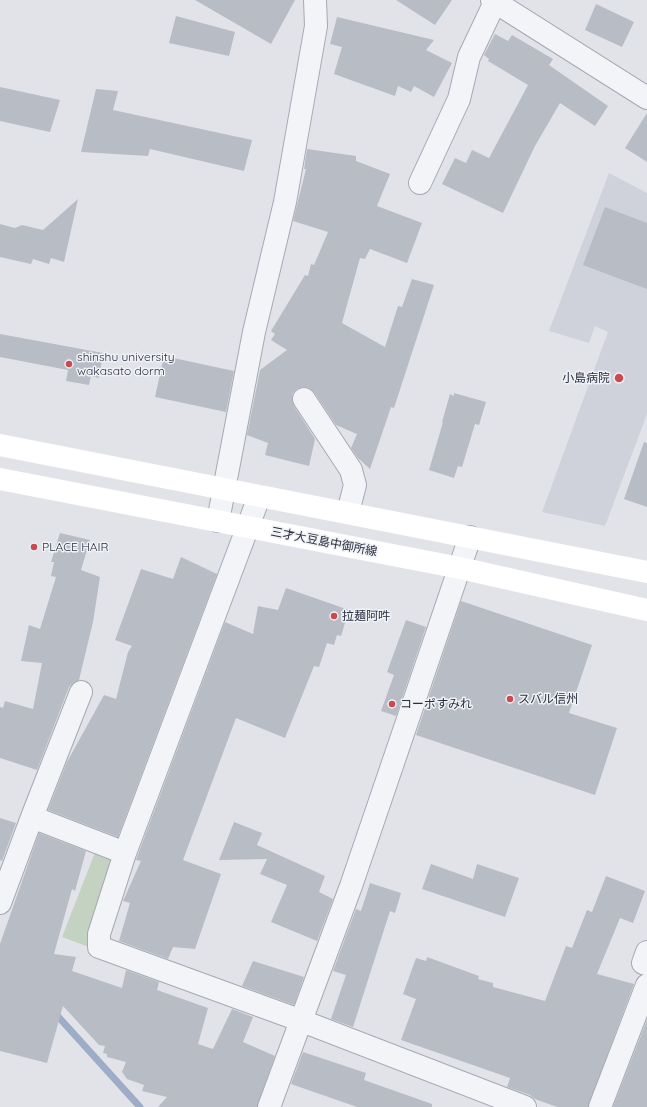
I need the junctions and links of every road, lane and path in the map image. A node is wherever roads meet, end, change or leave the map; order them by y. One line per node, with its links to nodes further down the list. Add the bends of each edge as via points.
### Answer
1 (315, 0): 8 (street, via 316,26 285,202 254,332)
2 (494, 1): 3 (street); 4 (street, via 469,56 459,100)
3 (647, 98)
4 (420, 183)
5 (304, 399): 10 (street, via 351,470 355,485)
6 (0, 445): 8 (main road)
7 (0, 479): 11 (main road, 三才大豆島中御所線)
8 (224, 490): 9 (main road); 11 (street)
9 (259, 497): 10 (main road); 12 (street)
10 (348, 512): 13 (main road)
11 (218, 521): 12 (main road, 三才大豆島中御所線)
12 (248, 527): 14 (main road, 三才大豆島中御所線); 19 (street)
13 (470, 537): 14 (street); 15 (main road)
14 (460, 568): 16 (main road, 三才大豆島中御所線); 24 (street, via 354,879)
15 (647, 572)
16 (647, 610)
17 (81, 692): 18 (street)
18 (32, 817): 19 (street); 20 (street)
19 (125, 853): 24 (street, via 99,934 99,948)
20 (0, 903)
21 (647, 952): 22 (street, via 643,963)
22 (647, 964)
23 (647, 985): 27 (street)
24 (302, 1021): 25 (street); 26 (street)
25 (269, 1107)
26 (525, 1107)
27 (600, 1107)

